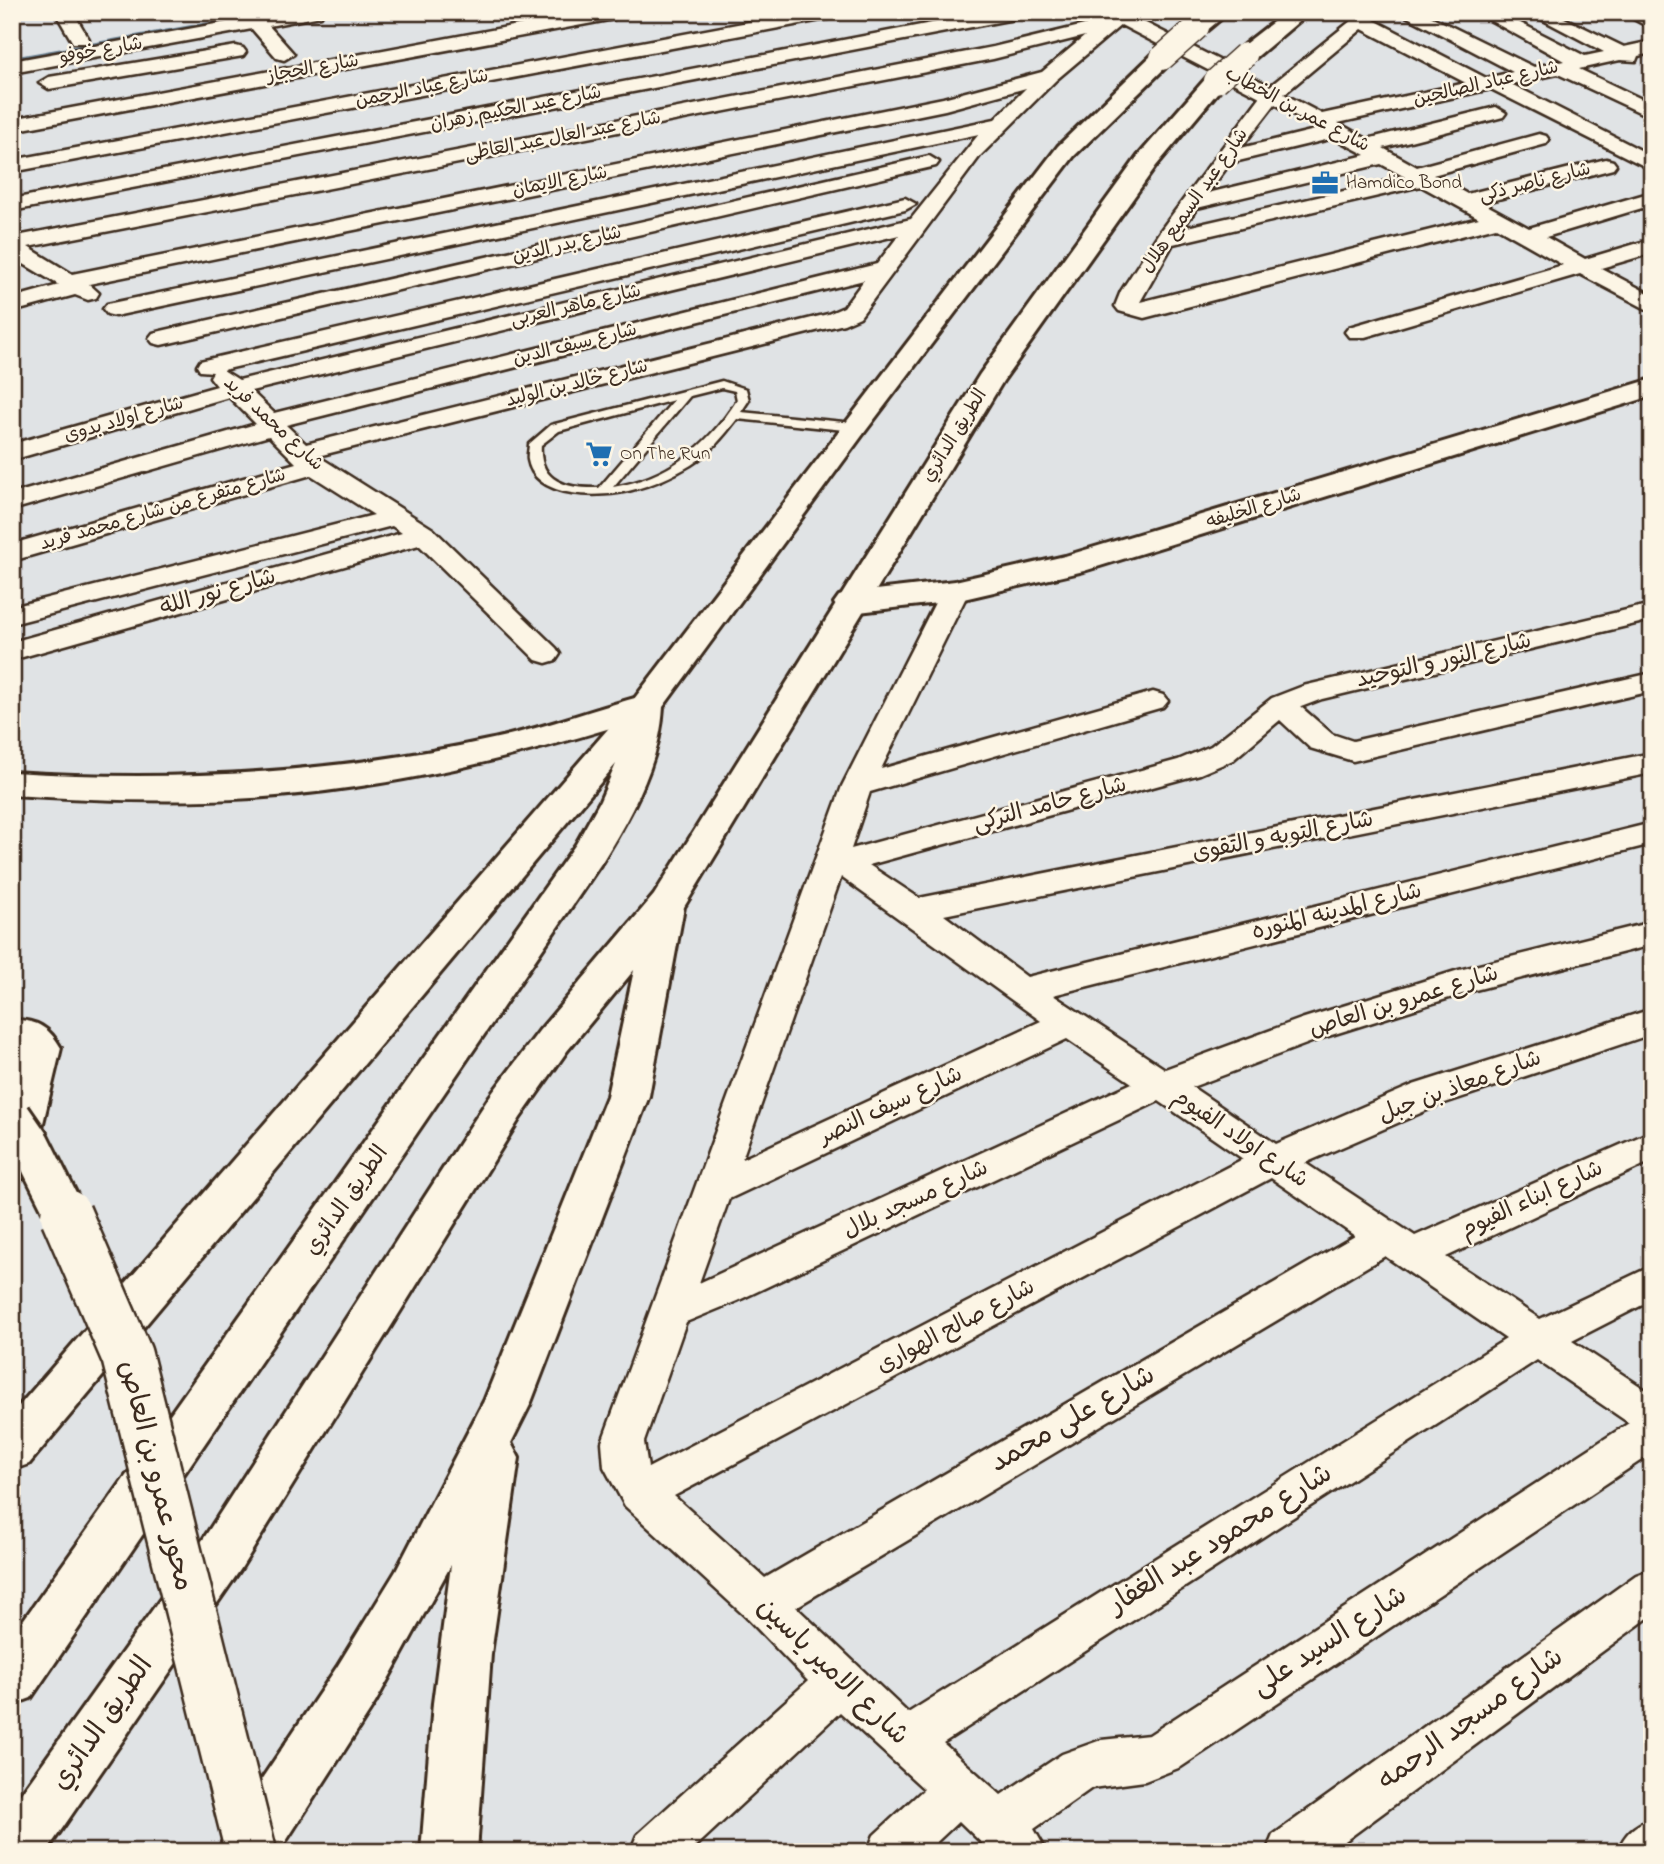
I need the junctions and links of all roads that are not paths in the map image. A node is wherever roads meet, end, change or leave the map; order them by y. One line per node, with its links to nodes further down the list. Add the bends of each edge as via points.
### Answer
1 (64, 12): 17 (street)
2 (314, 12): 15 (street, شارع خوفو)
3 (832, 12): 18 (street, شارع عباد الرحمن)
4 (1019, 12): 54 (street, شارع عبد الحكيم زهران)
5 (1219, 12): 20 (main road, bridge)
6 (1300, 12): 85 (main road, الطريق الدائري, bridge, via 1216,81 1147,160 990,380)
7 (1407, 12): 29 (street)
8 (1484, 12): 25 (street)
9 (1537, 12): 24 (street)
10 (1630, 12): 16 (street)
11 (224, 13): 17 (street)
12 (1368, 16): 31 (street); 33 (street, شارع عبد السميع هلال)
13 (1117, 17): 20 (street, شارع عمر بن الخطاب); 30 (street); 59 (street, شارع عبد العال عبد العاطى, via 993,53)
14 (622, 18): 18 (street); 37 (street, شارع الحجاز)
15 (257, 23): 23 (street); 26 (street, شارع خوفو)
16 (1652, 23)
17 (80, 39): 21 (street)
18 (650, 46): 48 (street, شارع عباد الرحمن)
19 (1652, 47): 24 (street, شارع عباد الصالحين)
20 (1162, 48): 33 (street, شارع عمر بن الخطاب); 76 (main road, via 1066,151)
21 (12, 51)
22 (236, 52): 32 (street)
23 (284, 54)
24 (1622, 54): 25 (street, شارع عباد الصالحين); 28 (street)
25 (1583, 63): 27 (street, شارع عباد الصالحين)
26 (12, 67)
27 (1561, 68): 29 (street, شارع عباد الصالحين); 35 (street)
28 (1652, 68)
29 (1532, 74): 31 (street, شارع عباد الصالحين)
30 (1049, 76): 38 (street); 64 (street, شارع الايمان, via 944,104)
31 (1489, 84): 34 (street, شارع عباد الصالحين); 46 (street)
32 (25, 87)
33 (1272, 95): 39 (street, شارع عمر بن الخطاب); 45 (street, شارع عبد السميع هلال)
34 (1405, 102): 39 (street, شارع عباد الصالحين); 40 (street)
35 (1652, 112)
36 (1496, 113): 40 (street)
37 (12, 124)
38 (998, 124): 43 (street); 67 (street)
39 (1329, 126): 42 (street, شارع عمر بن الخطاب); 45 (street)
40 (1447, 126): 42 (street)
41 (1539, 140): 49 (street)
42 (1364, 146): 44 (street, شارع عمر بن الخطاب)
43 (973, 152): 50 (street); 69 (street, شارع بدر الدين)
44 (1384, 157): 49 (street, شارع عمر بن الخطاب); 53 (street)
45 (1222, 159): 53 (street, شارع عبد السميع هلال)
46 (1652, 164)
47 (1606, 165): 52 (street, شارع ناصر ذكى)
48 (12, 166)
49 (1419, 176): 52 (street, شارع عمر بن الخطاب); 58 (street)
50 (938, 196): 56 (street); 70 (street)
51 (1652, 198): 57 (street)
52 (1464, 201): 55 (street, شارع عمر بن الخطاب)
53 (1193, 203): 58 (street, شارع عبد السميع هلال)
54 (12, 205)
55 (1499, 220): 57 (street, شارع عمر بن الخطاب); 58 (street, شارع عبد السميع هلال, via 1144,311 1130,309 1126,303)
56 (917, 225): 63 (street); 72 (street, شارع ماهر العربى)
57 (1527, 236): 62 (street, شارع عمر بن الخطاب)
58 (1166, 239)
59 (12, 246): 61 (street, شارع محمد فريد)
60 (1652, 246): 62 (street)
61 (24, 264): 64 (street, شارع محمد فريد)
62 (1583, 267): 65 (street, شارع عمر بن الخطاب); 68 (street)
63 (883, 269): 75 (street, شارع سيف الدين); 78 (street, شارع خالد بن الوليد, via 852,312 836,319)
64 (74, 284): 66 (street, شارع الايمان); 67 (street, شارع محمد فريد)
65 (1652, 304)
66 (12, 306)
67 (116, 309): 69 (street, شارع محمد فريد)
68 (1357, 332)
69 (161, 338): 70 (street, شارع محمد فريد)
70 (209, 366): 72 (street, شارع محمد فريد)
71 (1652, 387): 84 (main road, شارع الخليفه, via 1073,564)
72 (235, 388): 75 (street, شارع محمد فريد); 77 (street, شارع اولاد بدوى)
73 (687, 392): 74 (lane, via 722,384 740,389 743,400); 79 (lane); 79 (lane, via 565,425 535,444 534,456 544,479 564,488)
74 (734, 415): 76 (lane); 79 (lane, via 688,462 630,487)
75 (271, 424): 78 (street, شارع محمد فريد); 80 (street, شارع سيف الدين)
76 (854, 426): 93 (main road)
77 (12, 452)
78 (307, 460): 81 (street, شارع محمد فريد); 83 (street, شارع متفرع من شارع محمد فريد)
79 (603, 491)
80 (12, 502)
81 (397, 517): 82 (street, شارع محمد فريد); 87 (street)
82 (424, 535): 88 (street, شارع نور الله); 89 (street, شارع محمد فريد)
83 (12, 553)
84 (955, 591): 85 (main road, شارع الخليفه); 97 (street)
85 (850, 603): 100 (main road, الطريق الدائري)
86 (1652, 612): 92 (street, شارع النور و التوحيد, via 1313,692)
87 (12, 616)
88 (12, 651)
89 (546, 653)
90 (1652, 682): 92 (street, via 1353,751 1318,741)
91 (1153, 701): 97 (street)
92 (1282, 704): 94 (street, شارع النور و التوحيد)
93 (646, 706): 96 (main road, via 498,751 350,779 155,791); 120 (main road); 124 (main road, الطريق الدائري, via 631,778 590,853)
94 (1248, 734): 99 (street, شارع حامد التركى, via 1222,753 1189,767)
95 (1652, 763): 101 (street, شارع التوبه و التقوى)
96 (12, 783)
97 (857, 786): 99 (street)
98 (1652, 833): 103 (street, شارع المدينه المنوره)
99 (839, 859): 101 (street, شارع اولاد الفيوم); 112 (street)
100 (667, 904): 117 (main road, الطريق الدائري, via 628,1096); 130 (main road, الطريق الدائري, via 553,1041 505,1108 222,1554)
101 (914, 910): 103 (street, شارع اولاد الفيوم)
102 (1652, 933): 107 (street, شارع عمرو بن العاص, via 1445,987 1313,1028)
103 (1022, 991): 105 (street, شارع اولاد الفيوم)
104 (1652, 1021): 110 (street, شارع معاذ بن جبل, via 1426,1095)
105 (1069, 1023): 107 (street, شارع اولاد الفيوم); 112 (street, شارع سيف النصر)
106 (12, 1035): 111 (main road, via 36,1039 41,1048)
107 (1161, 1086): 110 (street, شارع اولاد الفيوم); 115 (street, شارع مسجد بلال)
108 (12, 1117): 132 (main road, محور عمرو بن العاص, bridge, via 64,1211 127,1356)
109 (1652, 1145): 113 (street, شارع ابناء الفيوم)
110 (1272, 1161): 113 (street, شارع اولاد الفيوم); 121 (street, شارع صالح الهوارى)
111 (12, 1166)
112 (714, 1189): 115 (street)
113 (1399, 1246): 116 (street, شارع اولاد الفيوم); 123 (street, شارع على محمد)
114 (1652, 1282): 116 (street, شارع محمود عبد الغفار)
115 (670, 1311): 121 (street, via 623,1442 625,1467)
116 (1538, 1339): 118 (street, شارع اولاد الفيوم); 126 (street, شارع محمود عبد الغفار)
117 (506, 1405): 131 (main road, الطريق الدائري, via 408,1598); 133 (main road, via 477,1548 457,1707)
118 (1652, 1416)
119 (1652, 1430): 128 (street, شارع السيد على, via 1166,1751 1150,1759 1111,1761 1072,1773)
120 (12, 1449)
121 (640, 1493): 123 (street, شارع الامير ياسين)
122 (1652, 1589): 136 (street, شارع مسجد الرحمه)
123 (762, 1603): 125 (street, شارع الامير ياسين)
124 (12, 1680)
125 (840, 1682): 126 (street, شارع الامير ياسين); 134 (street)
126 (904, 1742): 127 (street, شارع الامير ياسين)
127 (958, 1790): 128 (street, شارع الامير ياسين); 135 (street)
128 (1012, 1839)
129 (1652, 1842): 137 (street)
130 (13, 1852)
131 (246, 1852)
132 (251, 1852)
133 (449, 1852)
134 (654, 1852)
135 (891, 1852)
136 (1290, 1852)
137 (1641, 1852)

